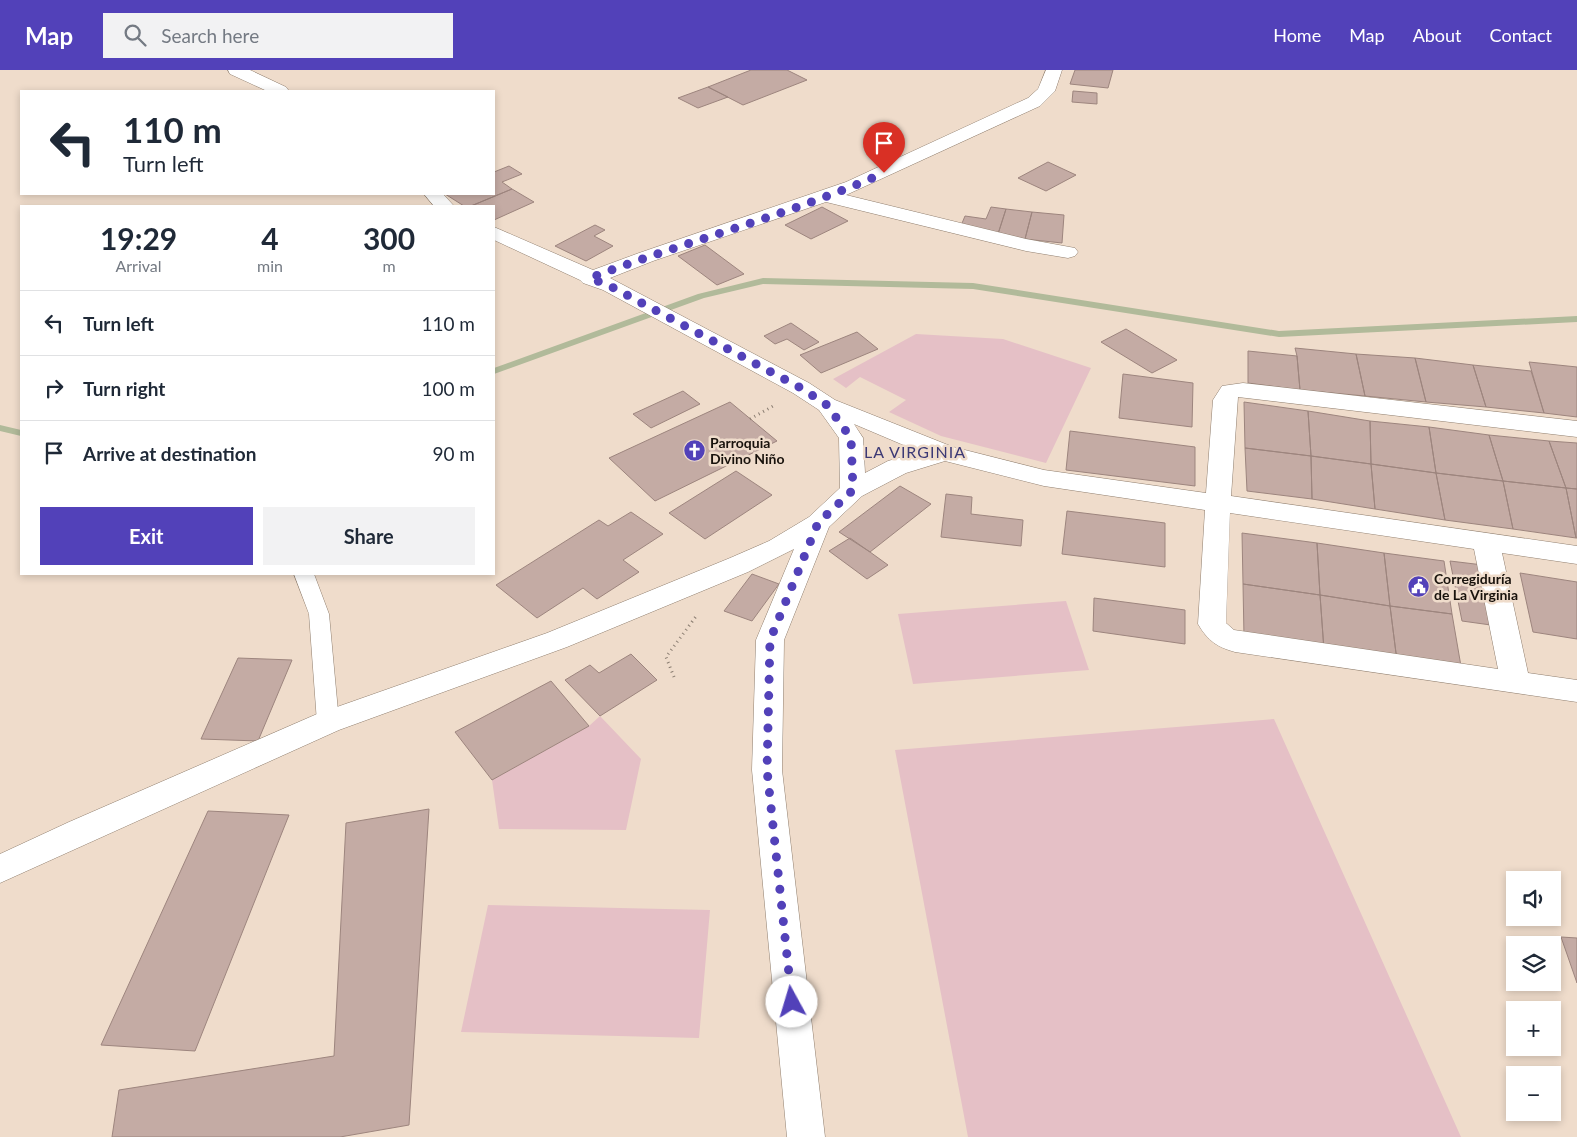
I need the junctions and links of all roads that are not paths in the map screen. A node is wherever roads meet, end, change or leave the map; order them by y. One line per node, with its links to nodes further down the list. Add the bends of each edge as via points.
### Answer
1 (236, 70): 3 (street)
2 (1054, 70): 5 (street, via 1046,91 1034,102 899,167)
3 (278, 90)
4 (434, 195): 6 (street)
5 (827, 196): 8 (street, via 1026,246); 9 (street, via 646,257)
6 (443, 205)
7 (495, 233): 9 (street)
8 (1068, 252)
9 (600, 282): 10 (street, via 801,388)
10 (827, 405): 12 (street); 13 (street, via 851,438)
11 (1577, 429): 14 (street, via 1244,390 1230,391 1225,400)
12 (945, 453): 13 (street, via 897,467); 14 (street, via 1044,478)
13 (853, 490): 15 (street)
14 (1218, 503): 16 (street); 19 (street, via 1212,624 1216,632 1226,639)
15 (818, 523): 21 (street, via 739,565 576,632); 23 (street, via 770,640 767,770)
16 (1486, 541): 17 (street); 19 (street)
17 (1577, 555)
18 (304, 575): 21 (lane, via 319,614)
19 (1515, 682): 20 (street)
20 (1577, 691)
21 (328, 722): 22 (street)
22 (0, 869)
23 (806, 1137)

